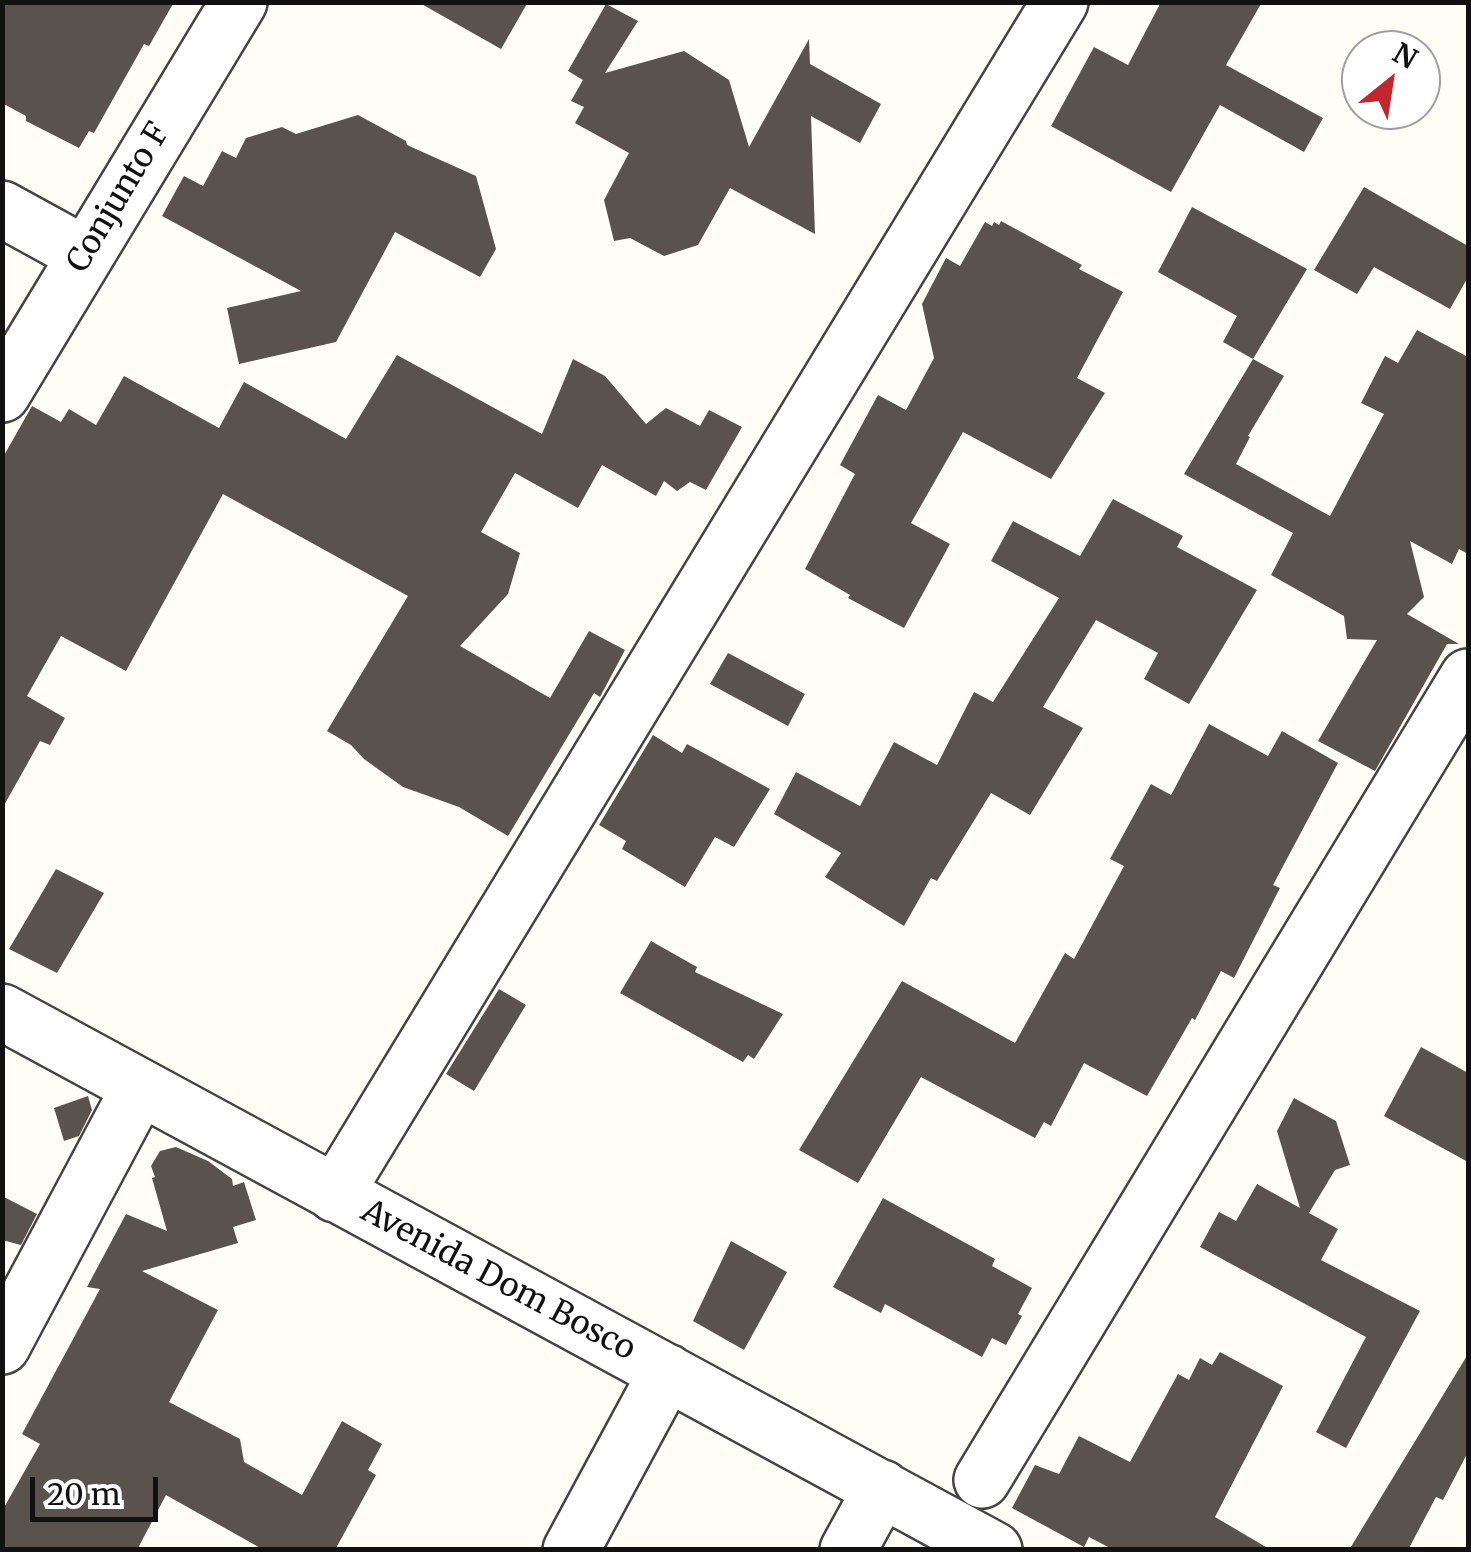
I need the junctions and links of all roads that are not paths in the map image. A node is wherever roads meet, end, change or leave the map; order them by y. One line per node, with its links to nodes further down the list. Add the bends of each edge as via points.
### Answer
1 (238, 2): 4 (street, Conjunto F)
2 (1060, 2): 9 (street)
3 (2, 209): 4 (street)
4 (84, 254): 5 (street, Conjunto F)
5 (2, 394)
6 (1468, 677): 12 (street)
7 (2, 1012): 8 (street, Avenida Dom Bosco)
8 (140, 1087): 9 (street, Avenida Dom Bosco); 10 (street)
9 (335, 1194): 11 (street, Avenida Dom Bosco)
10 (2, 1346)
11 (667, 1372): 13 (street, Avenida Dom Bosco); 15 (street)
12 (982, 1480)
13 (882, 1488): 14 (street, Avenida Dom Bosco); 16 (street)
14 (972, 1544)
15 (571, 1550)
16 (848, 1550)

